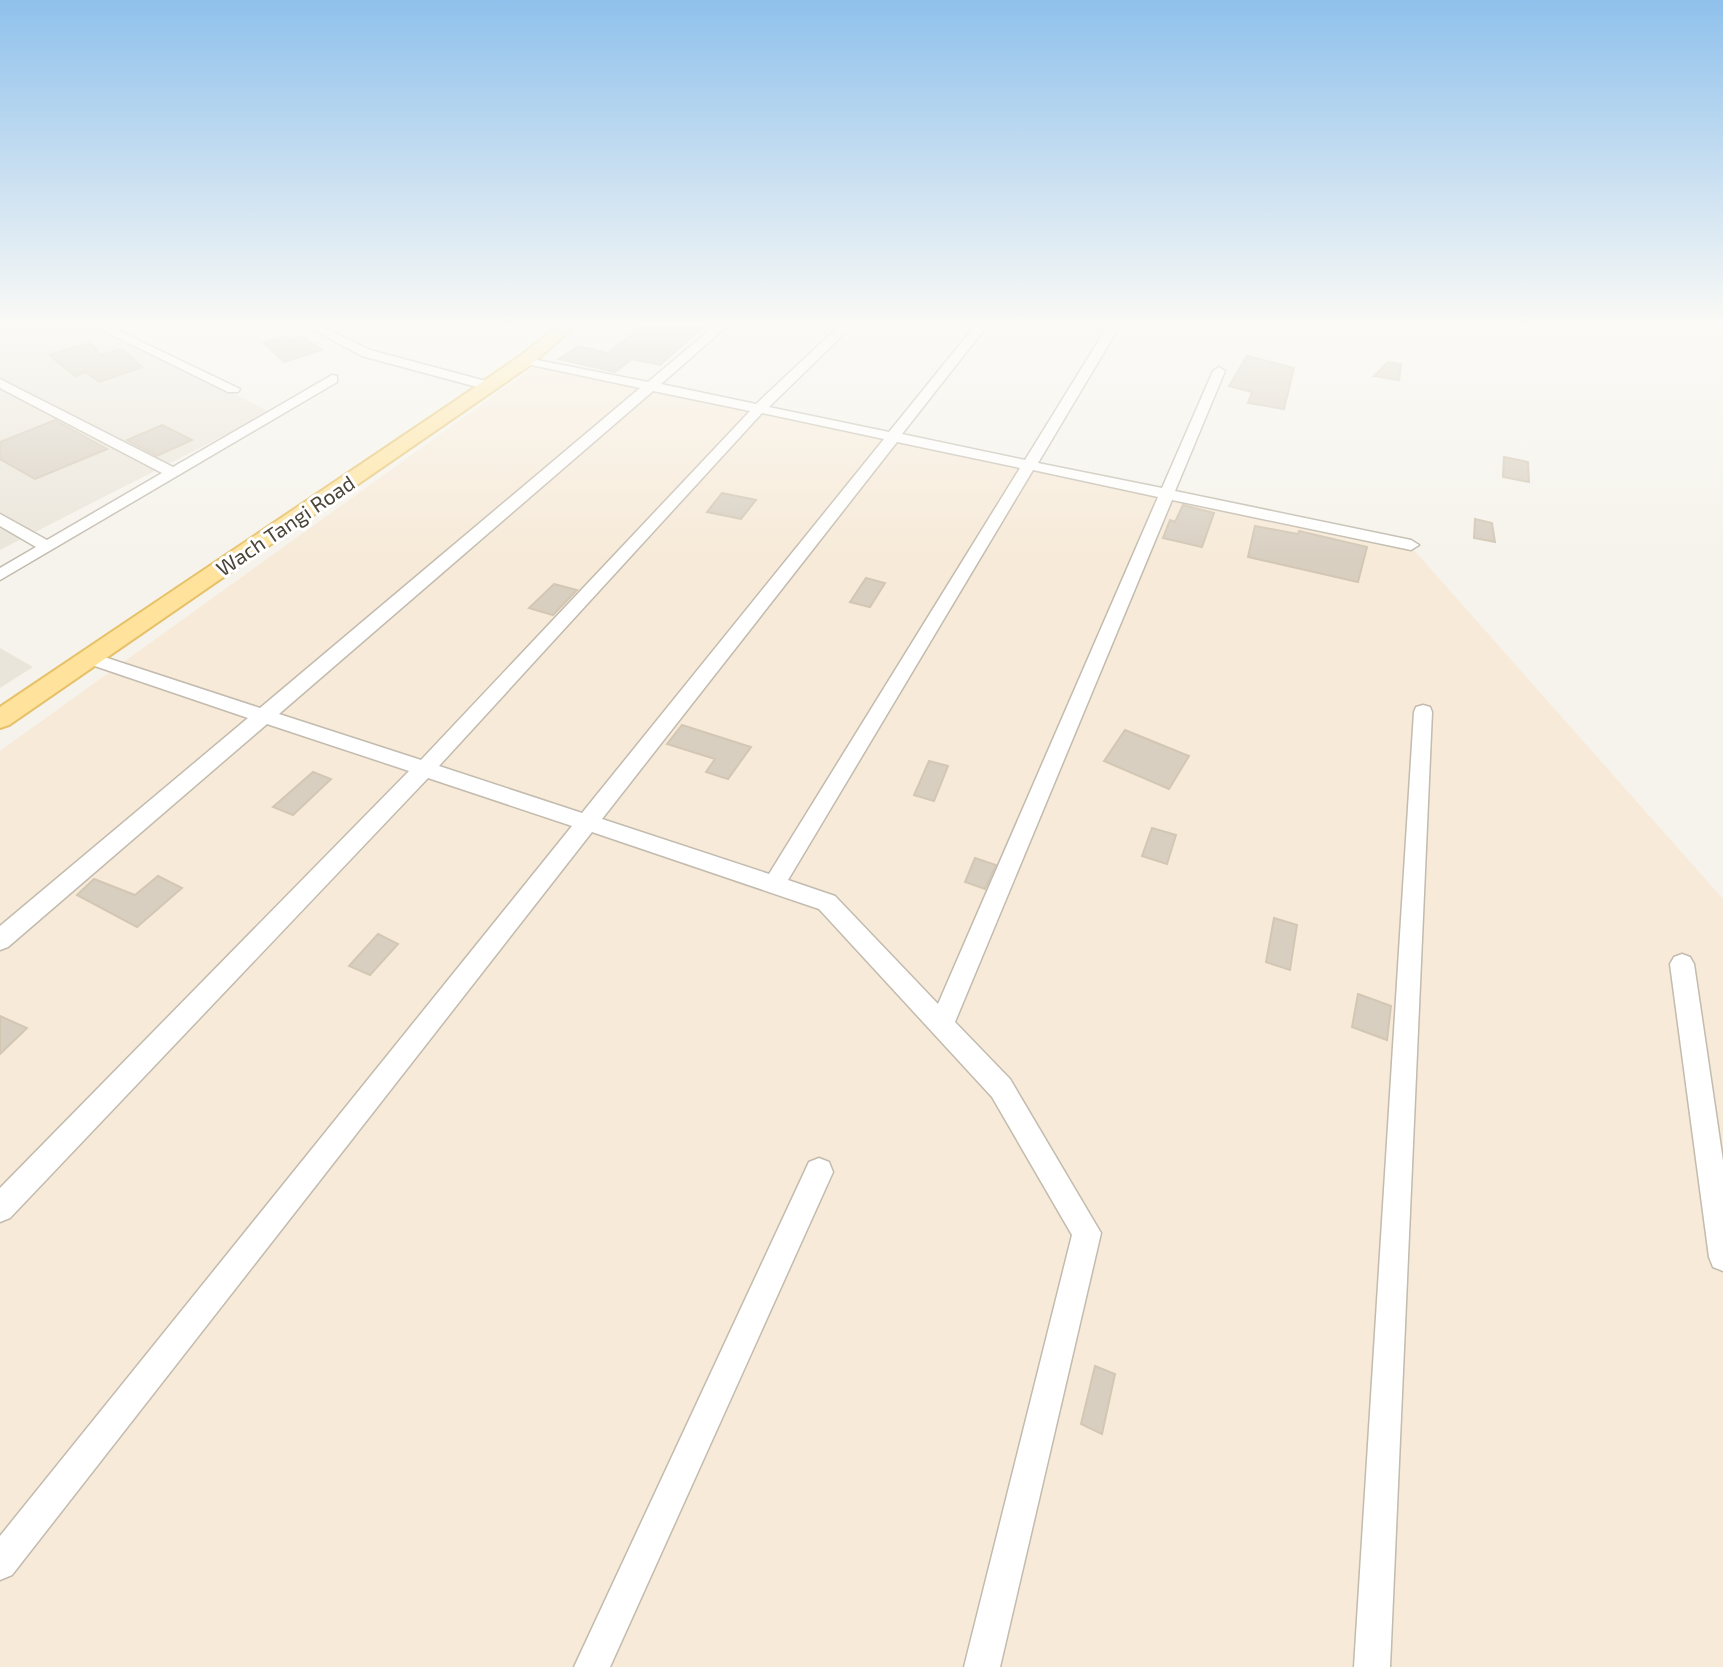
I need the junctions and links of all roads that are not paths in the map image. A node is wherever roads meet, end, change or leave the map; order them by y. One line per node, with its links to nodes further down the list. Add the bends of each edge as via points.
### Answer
1 (42, 405): 13 (street)
2 (288, 405): 13 (street)
3 (460, 405): 19 (main road, Wach Tangi Road)
4 (629, 405): 21 (street)
5 (736, 405): 10 (street)
6 (765, 405): 10 (street)
7 (918, 405): 11 (street)
8 (1065, 405): 12 (street)
9 (1205, 405): 14 (street)
10 (760, 410): 11 (street); 23 (street)
11 (893, 436): 12 (street); 24 (street)
12 (1029, 465): 14 (street); 25 (street)
13 (173, 473): 17 (street)
14 (1167, 494): 16 (street); 28 (street)
15 (0, 519): 17 (street)
16 (1410, 545)
17 (47, 547): 18 (street)
18 (0, 575)
19 (89, 658): 21 (street); 22 (main road, Wach Tangi Road)
20 (1423, 712): 35 (street)
21 (263, 716): 23 (street); 26 (street)
22 (0, 719)
23 (424, 769): 24 (street); 30 (street)
24 (587, 823): 25 (street); 32 (street)
25 (774, 885): 28 (street, via 827,902)
26 (0, 940)
27 (1682, 964): 31 (street)
28 (942, 1024): 34 (street, via 1001,1088 1087,1233)
29 (819, 1172): 33 (street)
30 (0, 1208)
31 (1723, 1257)
32 (0, 1563)
33 (592, 1667)
34 (982, 1667)
35 (1372, 1667)

